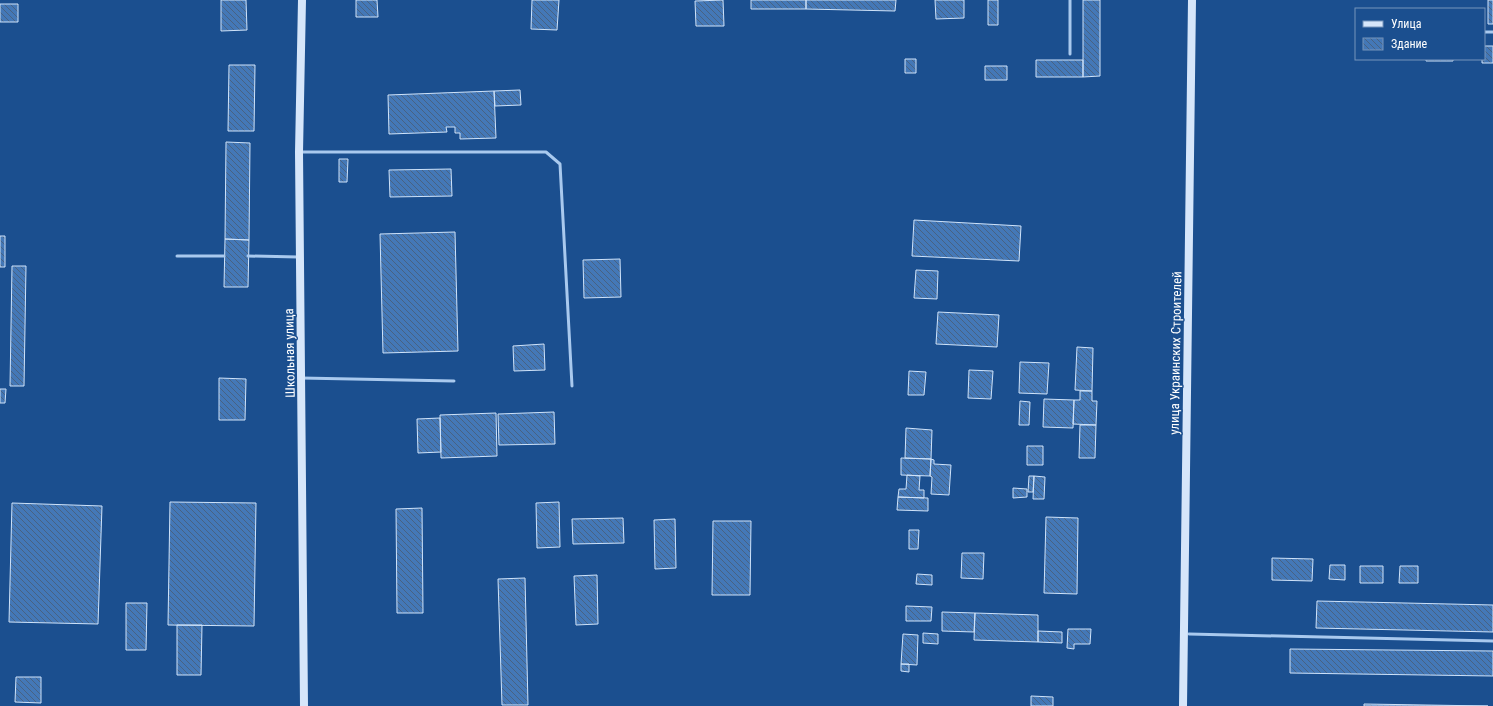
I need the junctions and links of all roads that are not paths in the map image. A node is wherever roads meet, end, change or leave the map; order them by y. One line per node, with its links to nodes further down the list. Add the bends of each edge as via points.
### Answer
1 (302, 0): 5 (street, Школьная улица)
2 (1070, 0): 4 (lane)
3 (1192, 0): 16 (street, улица Украинских Строителей)
4 (1070, 54)
5 (299, 152): 9 (street, Школьная улица); 12 (lane, via 546,152 560,164)
6 (177, 256): 7 (lane)
7 (224, 256)
8 (248, 256): 9 (lane)
9 (300, 256): 10 (street, Школьная улица)
10 (301, 378): 11 (lane); 15 (street, Школьная улица)
11 (454, 381)
12 (572, 386)
13 (1189, 634): 14 (lane)
14 (1493, 641)
15 (304, 706)
16 (1183, 706)

